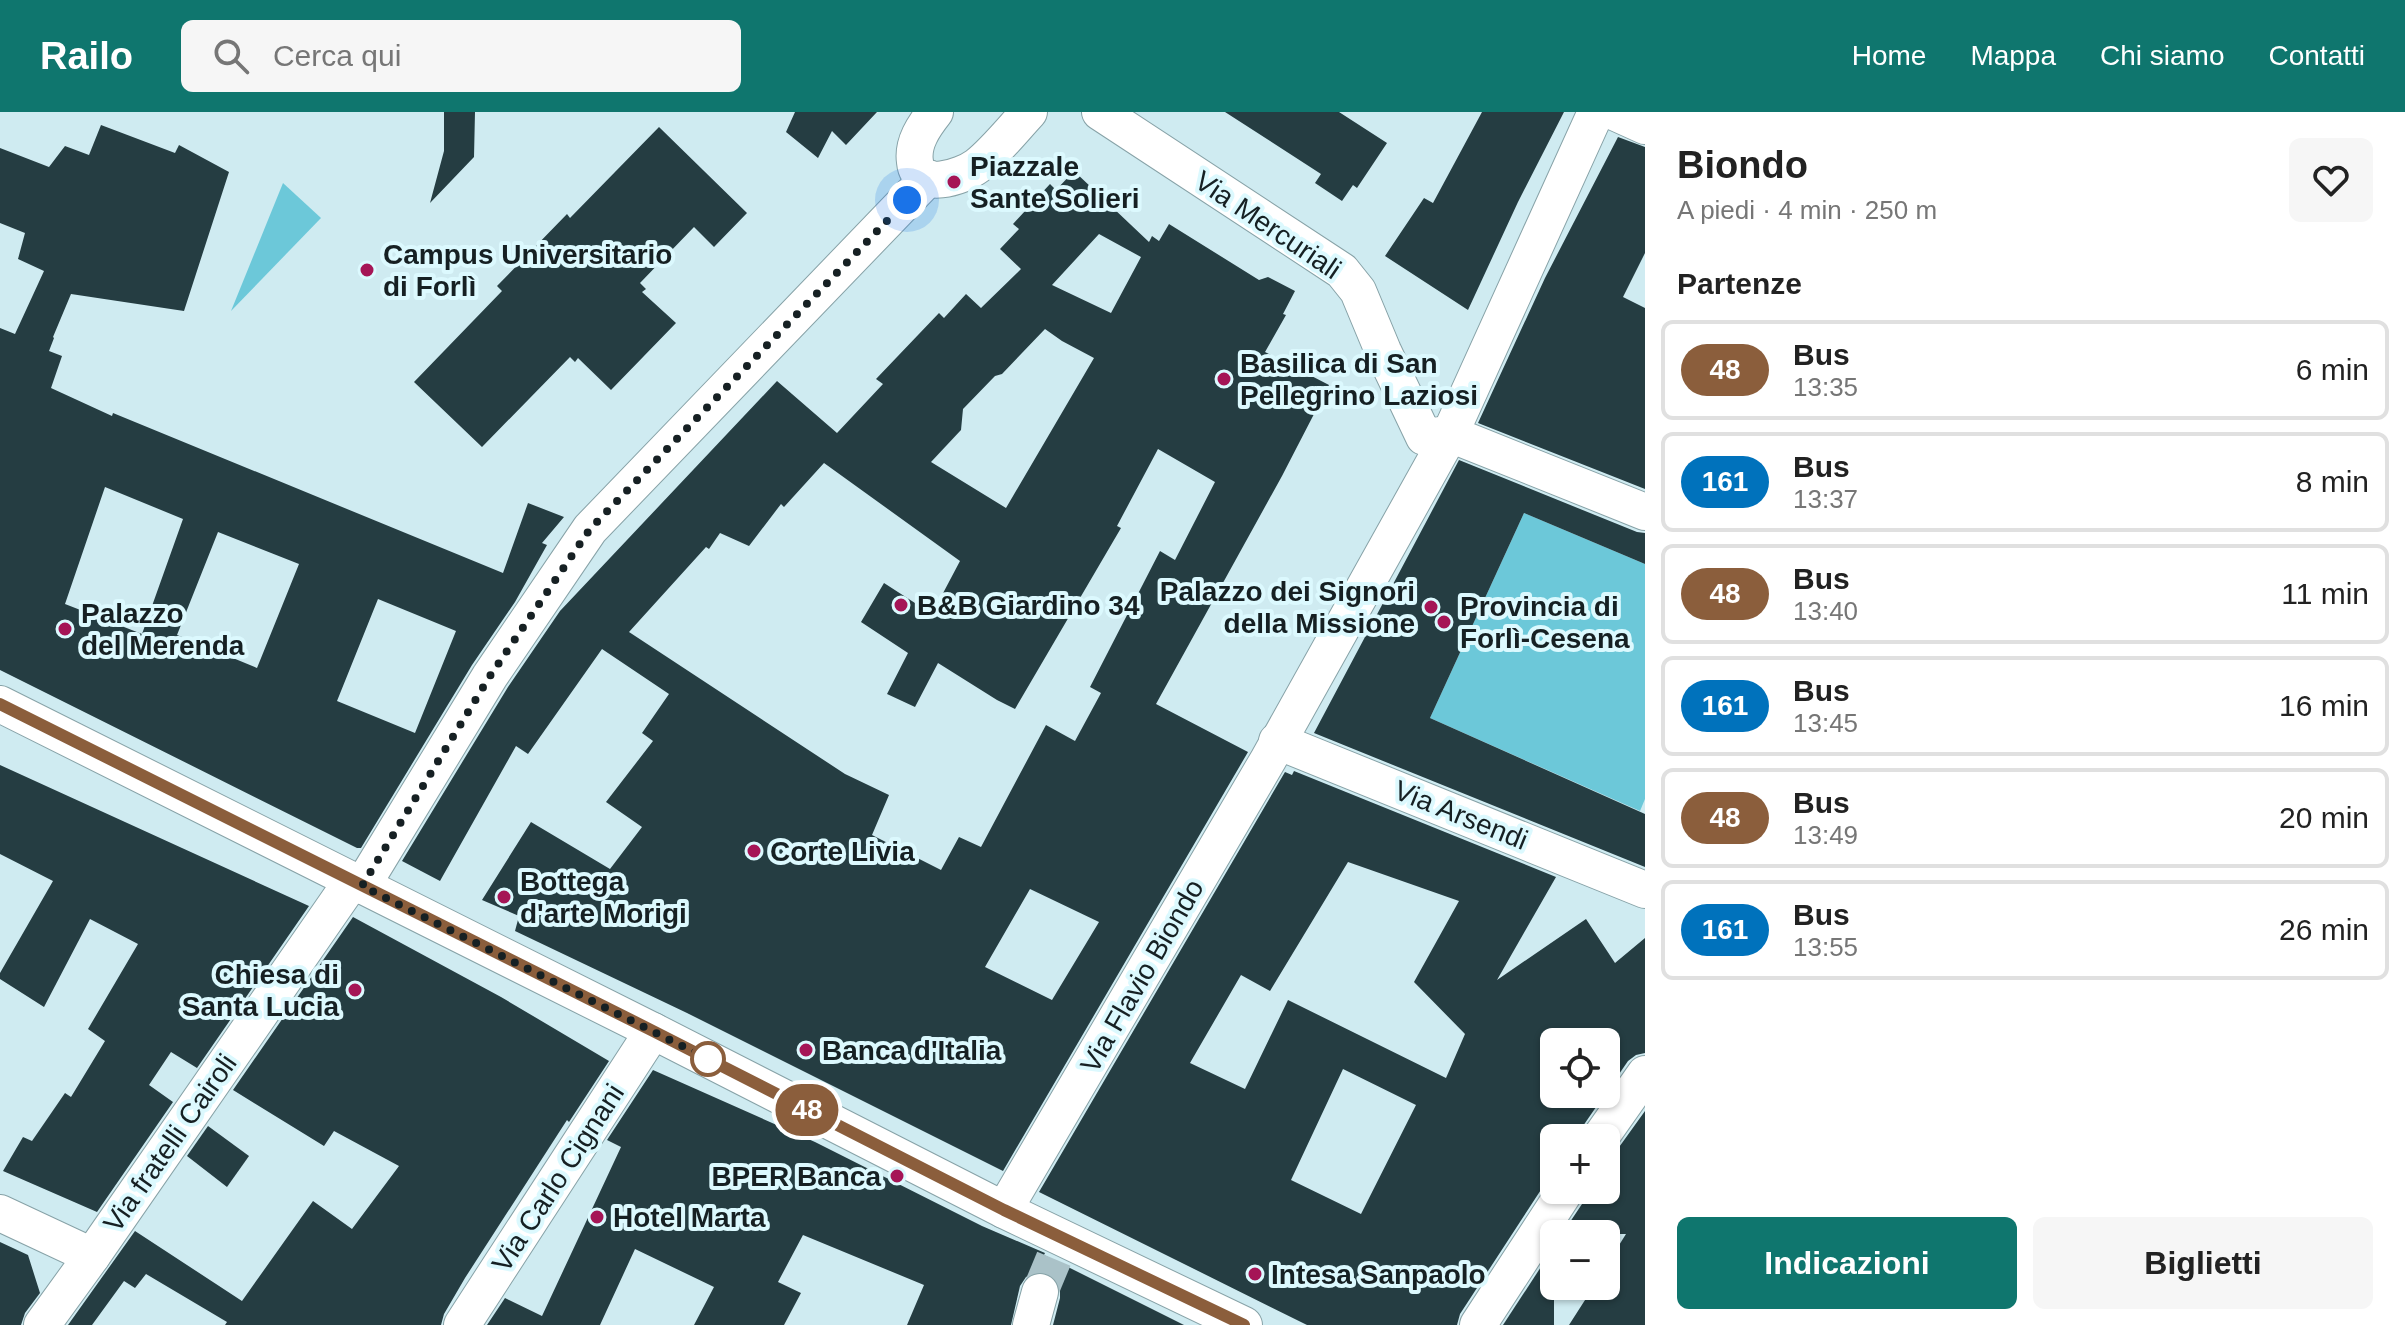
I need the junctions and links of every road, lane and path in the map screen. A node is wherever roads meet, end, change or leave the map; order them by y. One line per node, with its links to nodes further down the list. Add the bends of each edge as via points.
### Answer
1 (935, 112): 7 (street, via 922,129 914,162)
2 (1029, 112): 7 (street, via 977,166 943,180)
3 (1100, 112): 8 (street, Via Mercuriali, via 1342,271 1358,291 1424,437)
4 (1596, 112): 8 (street, Via Flavio Biondo)
5 (1614, 112): 6 (street)
6 (1645, 126)
7 (928, 178): 12 (street, Via fratelli Cairoli, via 590,529)
8 (1450, 434): 9 (street); 11 (street, Via Flavio Biondo)
9 (1645, 512)
10 (0, 704): 12 (street)
11 (1277, 741): 13 (street, Via Arsendi); 18 (street, Via Flavio Biondo)
12 (357, 884): 14 (street); 20 (street, Via fratelli Cairoli)
13 (1645, 890)
14 (653, 1031): 18 (street); 23 (street, Via Carlo Cignani)
15 (1645, 1074): 16 (street)
16 (1610, 1124)
17 (1557, 1204): 24 (street)
18 (1004, 1210): 21 (street, via 1060,1248)
19 (0, 1213): 20 (street)
20 (92, 1256): 22 (street, Via fratelli Cairoli)
21 (1228, 1322)
22 (42, 1325)
23 (462, 1325)
24 (1478, 1325)

